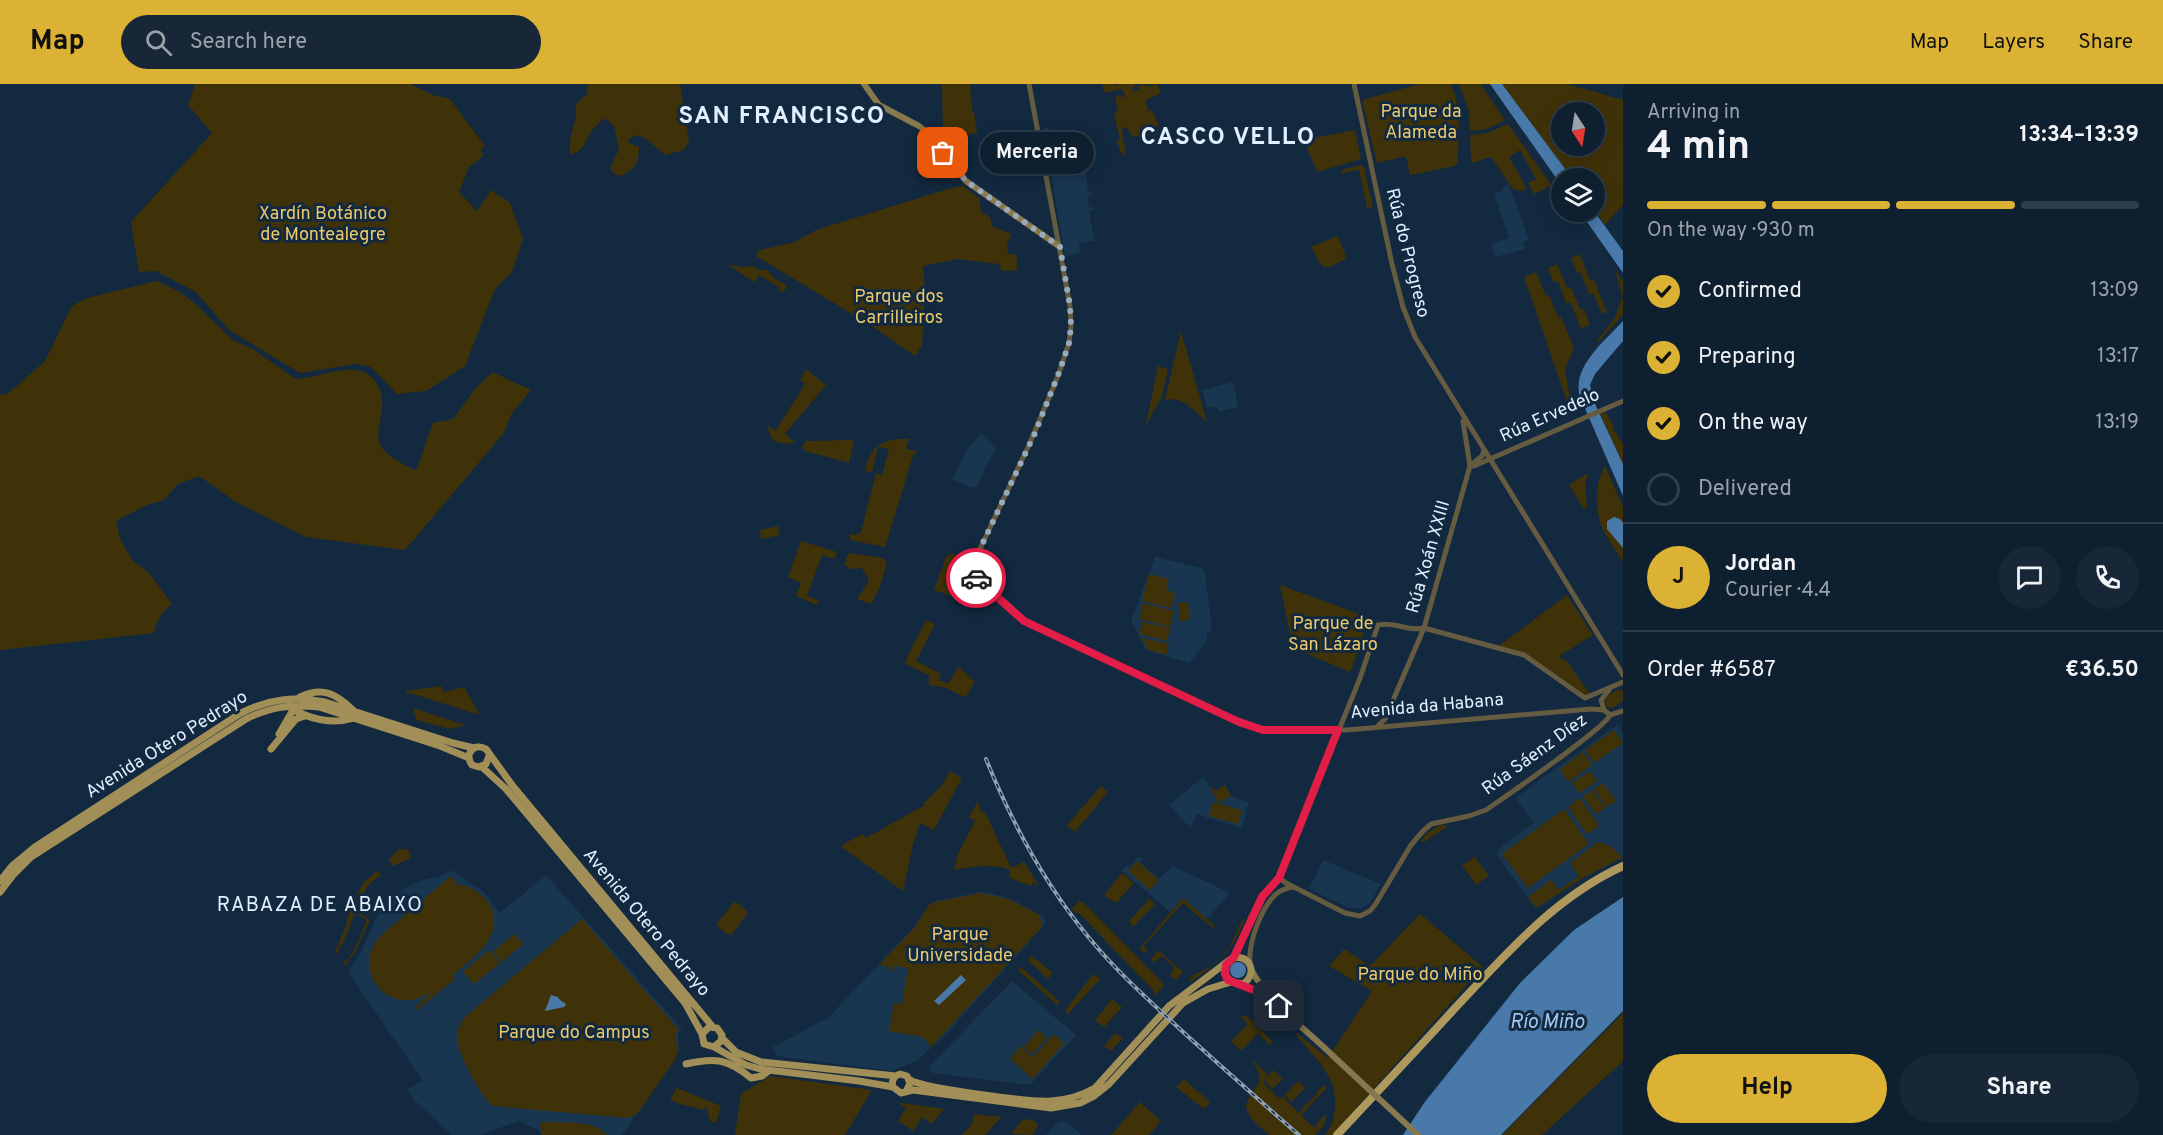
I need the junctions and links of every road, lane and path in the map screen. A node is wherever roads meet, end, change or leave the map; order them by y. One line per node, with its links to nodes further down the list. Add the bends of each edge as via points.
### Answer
1 (864, 84): 4 (main road, via 879,105 928,133 966,181)
2 (1029, 84): 4 (street)
3 (1354, 84): 6 (street, Rúa do Progreso, via 1403,307 1420,349)
4 (1060, 247): 11 (street, via 1070,306 1069,343 1035,433)
5 (1621, 402): 9 (street, Rúa Ervedelo)
6 (1462, 417): 7 (street, Rúa do Progreso); 8 (street, Rúa do Progreso)
7 (1469, 448): 10 (street, Rúa Xoán XXIII)
8 (1483, 448): 9 (street, Rúa do Progreso); 10 (street, Rúa Xoán XXIII, via 1482,456)
9 (1490, 459): 10 (street); 16 (street, Rúa do Progreso)
10 (1470, 466): 13 (street, Rúa Xoán XXIII)
11 (975, 561): 12 (street); 12 (street, via 968,559 966,563 968,577)
12 (978, 579): 33 (street, Avenida da Habana, via 1024,621 1251,726 1270,730)
13 (1424, 628): 14 (street); 15 (street, Rúa Xoán XXIII); 17 (street, via 1524,655 1585,698)
14 (1414, 630): 15 (street, Rúa Xoán XXIII, via 1417,634); 33 (street, via 1377,625)
15 (1413, 655): 32 (street, Rúa Xoán XXIII, via 1385,719)
16 (1623, 675)
17 (1620, 683): 24 (street, via 1602,696)
18 (320, 692): 19 (main road); 20 (main road); 21 (main road)
19 (341, 698): 25 (main road); 27 (main road)
20 (296, 699): 21 (main road, Avenida Otero Pedrayo); 22 (main road, Avenida Otero Pedrayo)
21 (309, 703): 23 (main road, Avenida Otero Pedrayo); 25 (main road, Avenida Otero Pedrayo); 30 (main road, via 308,710)
22 (272, 704): 23 (main road, Avenida Otero Pedrayo); 40 (main road, Avenida Otero Pedrayo, via 241,713 49,837); 42 (main road, Avenida Otero Pedrayo, via 49,845 22,866)
23 (290, 708): 29 (main road); 29 (main road, via 271,749 296,719)
24 (1604, 710): 28 (street); 32 (street, Avenida da Habana)
25 (340, 711): 27 (main road, Avenida Otero Pedrayo); 31 (main road)
26 (1622, 712): 28 (street)
27 (354, 715): 31 (main road, via 341,722); 34 (main road, Avenida Otero Pedrayo); 36 (main road, Avenida Otero Pedrayo)
28 (1610, 715): 41 (street, Rúa Sáenz Díez, via 1486,810 1431,824 1417,836 1370,911 1360,916 1345,913)
29 (305, 716): 30 (main road)
30 (315, 718): 31 (main road)
31 (332, 721)
32 (1377, 727): 33 (street, Avenida da Habana)
33 (1338, 730): 39 (street)
34 (474, 748): 35 (main road, via 484,747); 36 (main road)
35 (489, 756): 37 (main road); 50 (main road, Avenida Otero Pedrayo)
36 (469, 758): 37 (main road, via 474,766)
37 (482, 767): 51 (main road, Avenida Otero Pedrayo, via 506,789 685,1003)
38 (1623, 866): 62 (highway, via 1581,889 1542,919)
39 (1279, 878): 41 (street, Rúa Sáenz Díez); 43 (street, via 1262,897)
40 (0, 880)
41 (1293, 887): 44 (street, via 1275,895 1260,920 1251,941)
42 (0, 892)
43 (1234, 957): 44 (main road); 45 (main road)
44 (1250, 963): 46 (main road)
45 (1226, 965): 47 (main road, via 1225,974); 59 (main road, via 1169,1006 1095,1088 1084,1094 1049,1102)
46 (1252, 971): 48 (main road, via 1249,980); 49 (main road)
47 (1231, 982): 48 (main road); 61 (main road, via 1184,1003 1109,1084 1080,1102 1051,1108)
48 (1240, 984): 49 (main road)
49 (1279, 1006): 63 (main road, bridge)
50 (712, 1026): 51 (main road); 52 (main road, via 720,1029)
51 (702, 1034): 53 (main road, via 705,1044)
52 (722, 1038): 53 (main road); 58 (main road, via 736,1052 761,1062)
53 (714, 1047): 54 (main road)
54 (733, 1058): 56 (main road); 57 (main road)
55 (686, 1064): 56 (main road, via 716,1059)
56 (740, 1070): 57 (main road, via 751,1078)
57 (770, 1071): 60 (main road)
58 (896, 1076): 59 (main road, via 903,1074); 60 (main road)
59 (910, 1080): 61 (main road)
60 (893, 1087): 61 (main road, via 898,1092)
61 (907, 1090)
62 (1337, 1135)
63 (1418, 1135)

